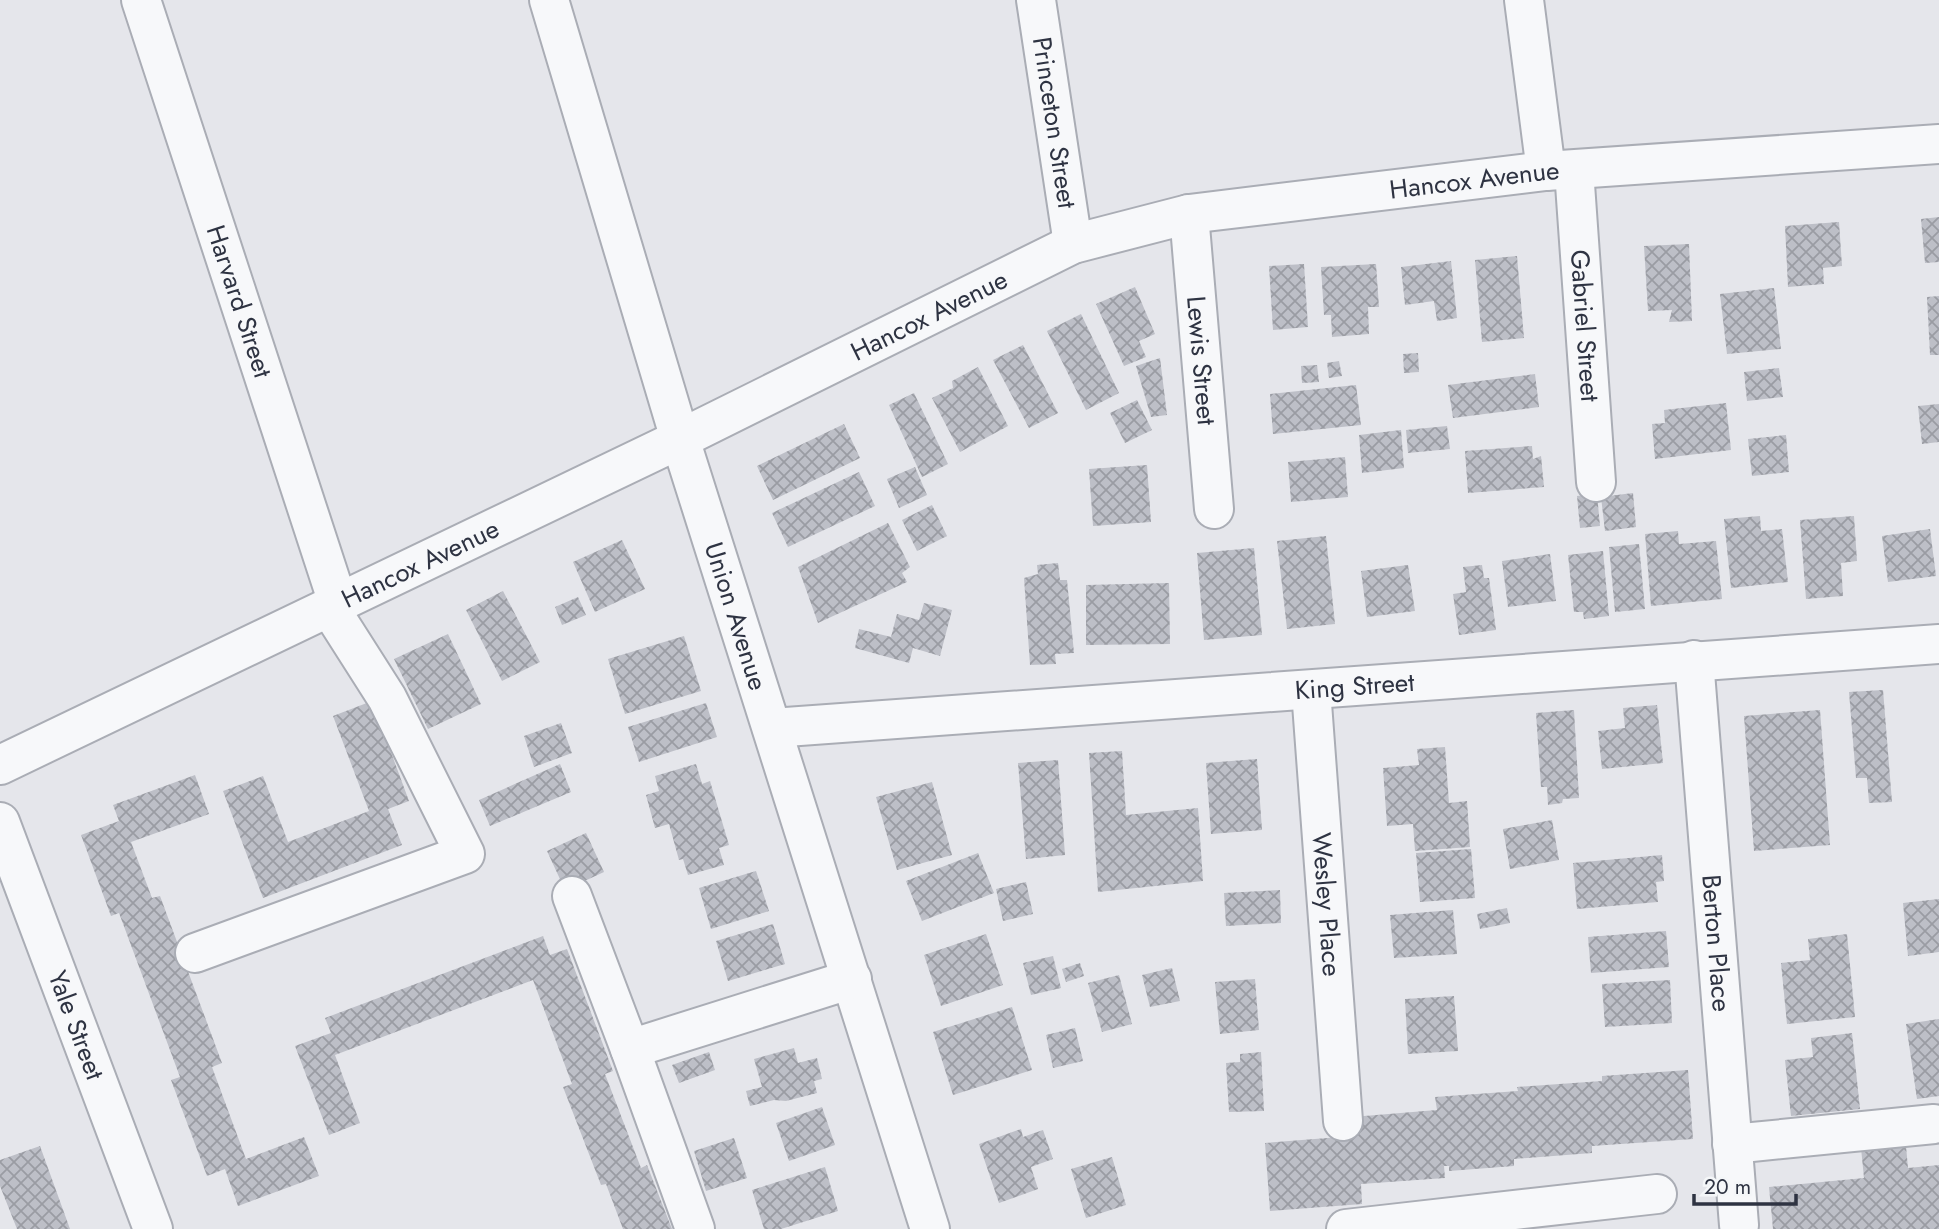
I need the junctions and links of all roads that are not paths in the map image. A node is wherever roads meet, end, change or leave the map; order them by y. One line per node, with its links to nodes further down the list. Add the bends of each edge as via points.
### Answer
1 (141, 0): 12 (street, Harvard Street)
2 (549, 0): 9 (street, Union Avenue)
3 (1036, 0): 8 (street, Princeton Street)
4 (1524, 0): 6 (street, Gabriel Street)
5 (1939, 145): 6 (street, Hancox Avenue)
6 (1560, 171): 7 (street, Hancox Avenue); 10 (street, Gabriel Street)
7 (1189, 214): 8 (street, Hancox Avenue); 11 (street, Lewis Street)
8 (1073, 244): 9 (street, Hancox Avenue)
9 (680, 439): 12 (street, Hancox Avenue); 16 (street, Union Avenue)
10 (1597, 482)
11 (1214, 509)
12 (334, 605): 17 (street, Hancox Avenue); 20 (street, Harvard Street, via 465,853)
13 (1939, 643): 14 (street, King Street)
14 (1694, 660): 15 (street, King Street); 25 (street, Berton Place)
15 (1311, 690): 16 (street, King Street); 23 (street, Wesley Place)
16 (772, 728): 21 (street, Union Avenue)
17 (0, 765)
18 (0, 822): 28 (street, Yale Street)
19 (572, 896): 22 (street)
20 (195, 953)
21 (852, 979): 22 (street); 30 (street, Union Avenue)
22 (630, 1049): 29 (street)
23 (1343, 1121)
24 (1934, 1124): 25 (street)
25 (1732, 1144): 27 (street, Berton Place)
26 (1657, 1194): 31 (street)
27 (1739, 1225)
28 (153, 1229)
29 (695, 1229)
30 (930, 1229)
31 (1346, 1229)

